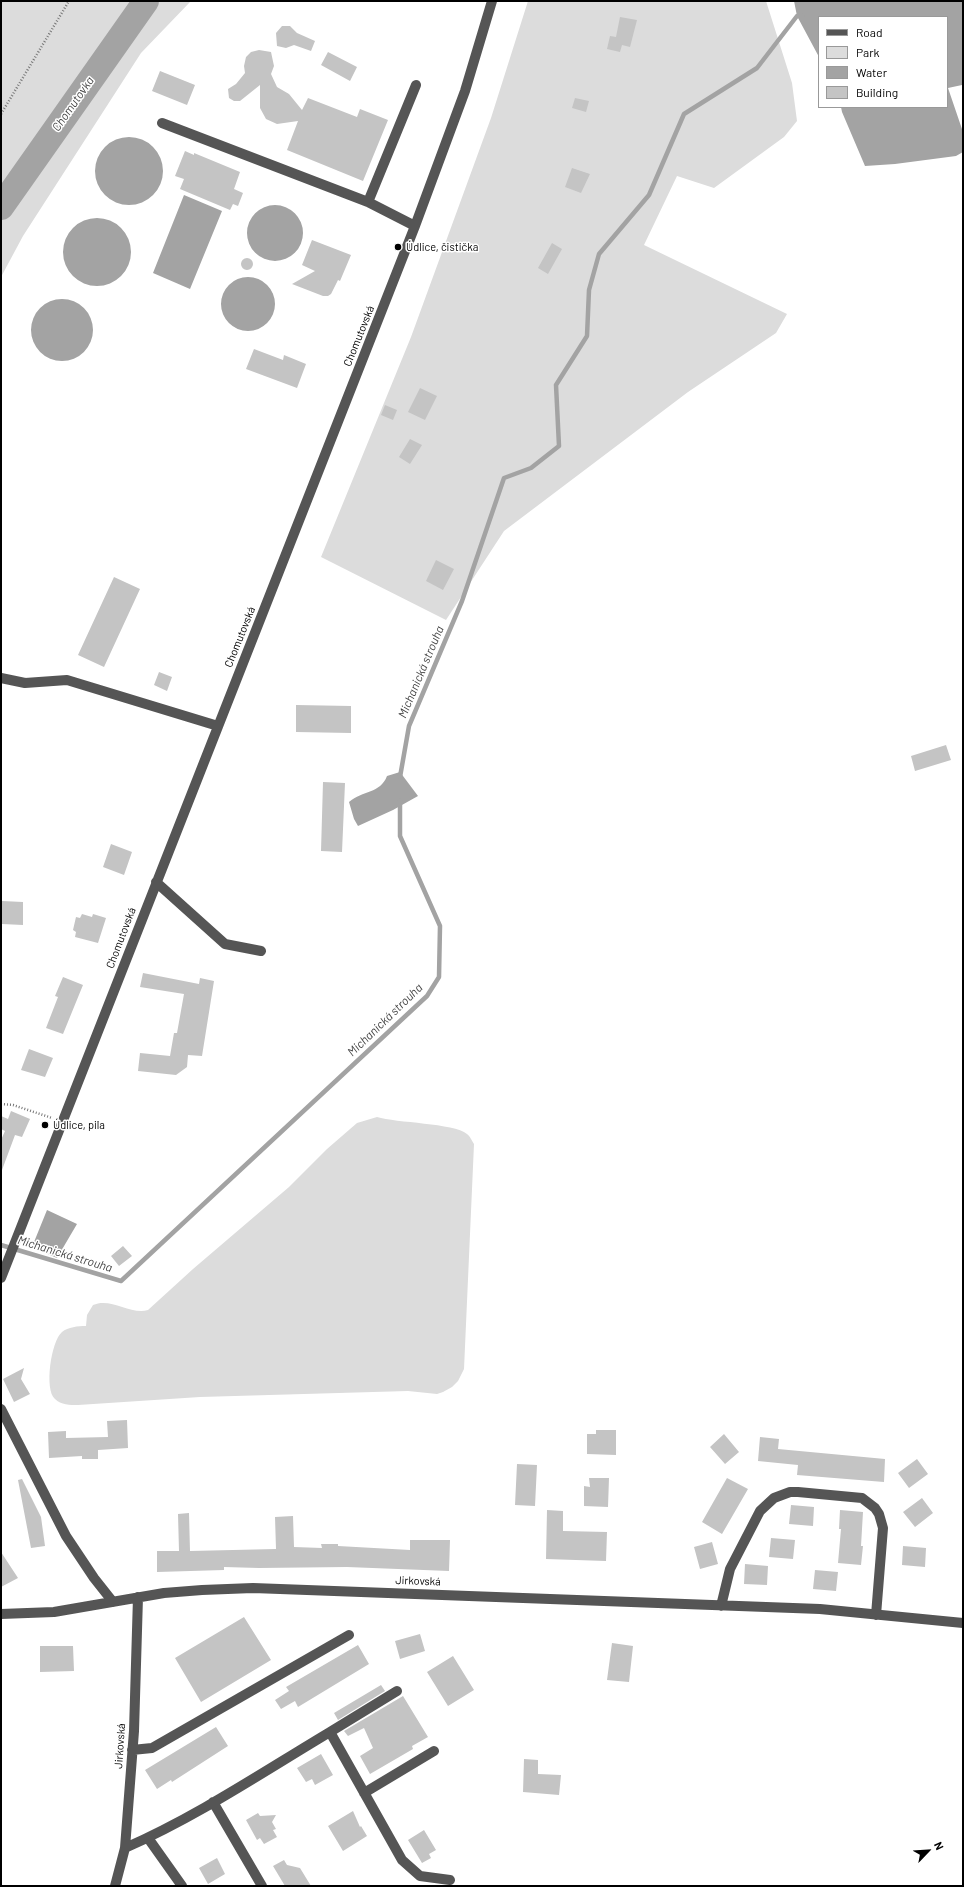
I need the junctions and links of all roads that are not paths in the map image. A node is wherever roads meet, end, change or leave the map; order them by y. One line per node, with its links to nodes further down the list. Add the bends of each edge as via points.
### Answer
1 (492, 1): 5 (street, Chomutovská, via 465,91)
2 (416, 85): 4 (street)
3 (162, 123): 4 (street)
4 (368, 202): 5 (street)
5 (415, 226): 7 (street, Chomutovská)
6 (1, 678): 7 (street, via 25,683 67,680)
7 (218, 726): 8 (street, Chomutovská)
8 (156, 882): 9 (street, via 225,944); 10 (street, Chomutovská)
9 (261, 952)
10 (1, 1278)
11 (1, 1409): 13 (street, via 66,1536)
12 (138, 1597): 13 (street, Jirkovská); 14 (street, Jirkovská, via 253,1588); 21 (street, Jirkovská)
13 (113, 1602): 15 (street, Jirkovská, via 54,1612)
14 (721, 1606): 16 (street, Jirkovská); 16 (street, via 733,1562 760,1511 774,1498 798,1492 858,1497 869,1503 879,1514 883,1528)
15 (1, 1614)
16 (876, 1615): 17 (street, Jirkovská)
17 (963, 1623)
18 (349, 1635): 21 (street, via 152,1748)
19 (397, 1691): 20 (street)
20 (330, 1732): 23 (street); 24 (street)
21 (132, 1750): 26 (street, Jirkovská)
22 (434, 1751): 23 (street)
23 (364, 1793): 27 (street, via 402,1860 420,1876)
24 (212, 1802): 25 (street); 30 (street)
25 (148, 1838): 26 (street); 29 (street)
26 (125, 1848): 28 (street, Jirkovská)
27 (450, 1880)
28 (115, 1886)
29 (182, 1886)
30 (262, 1886)

